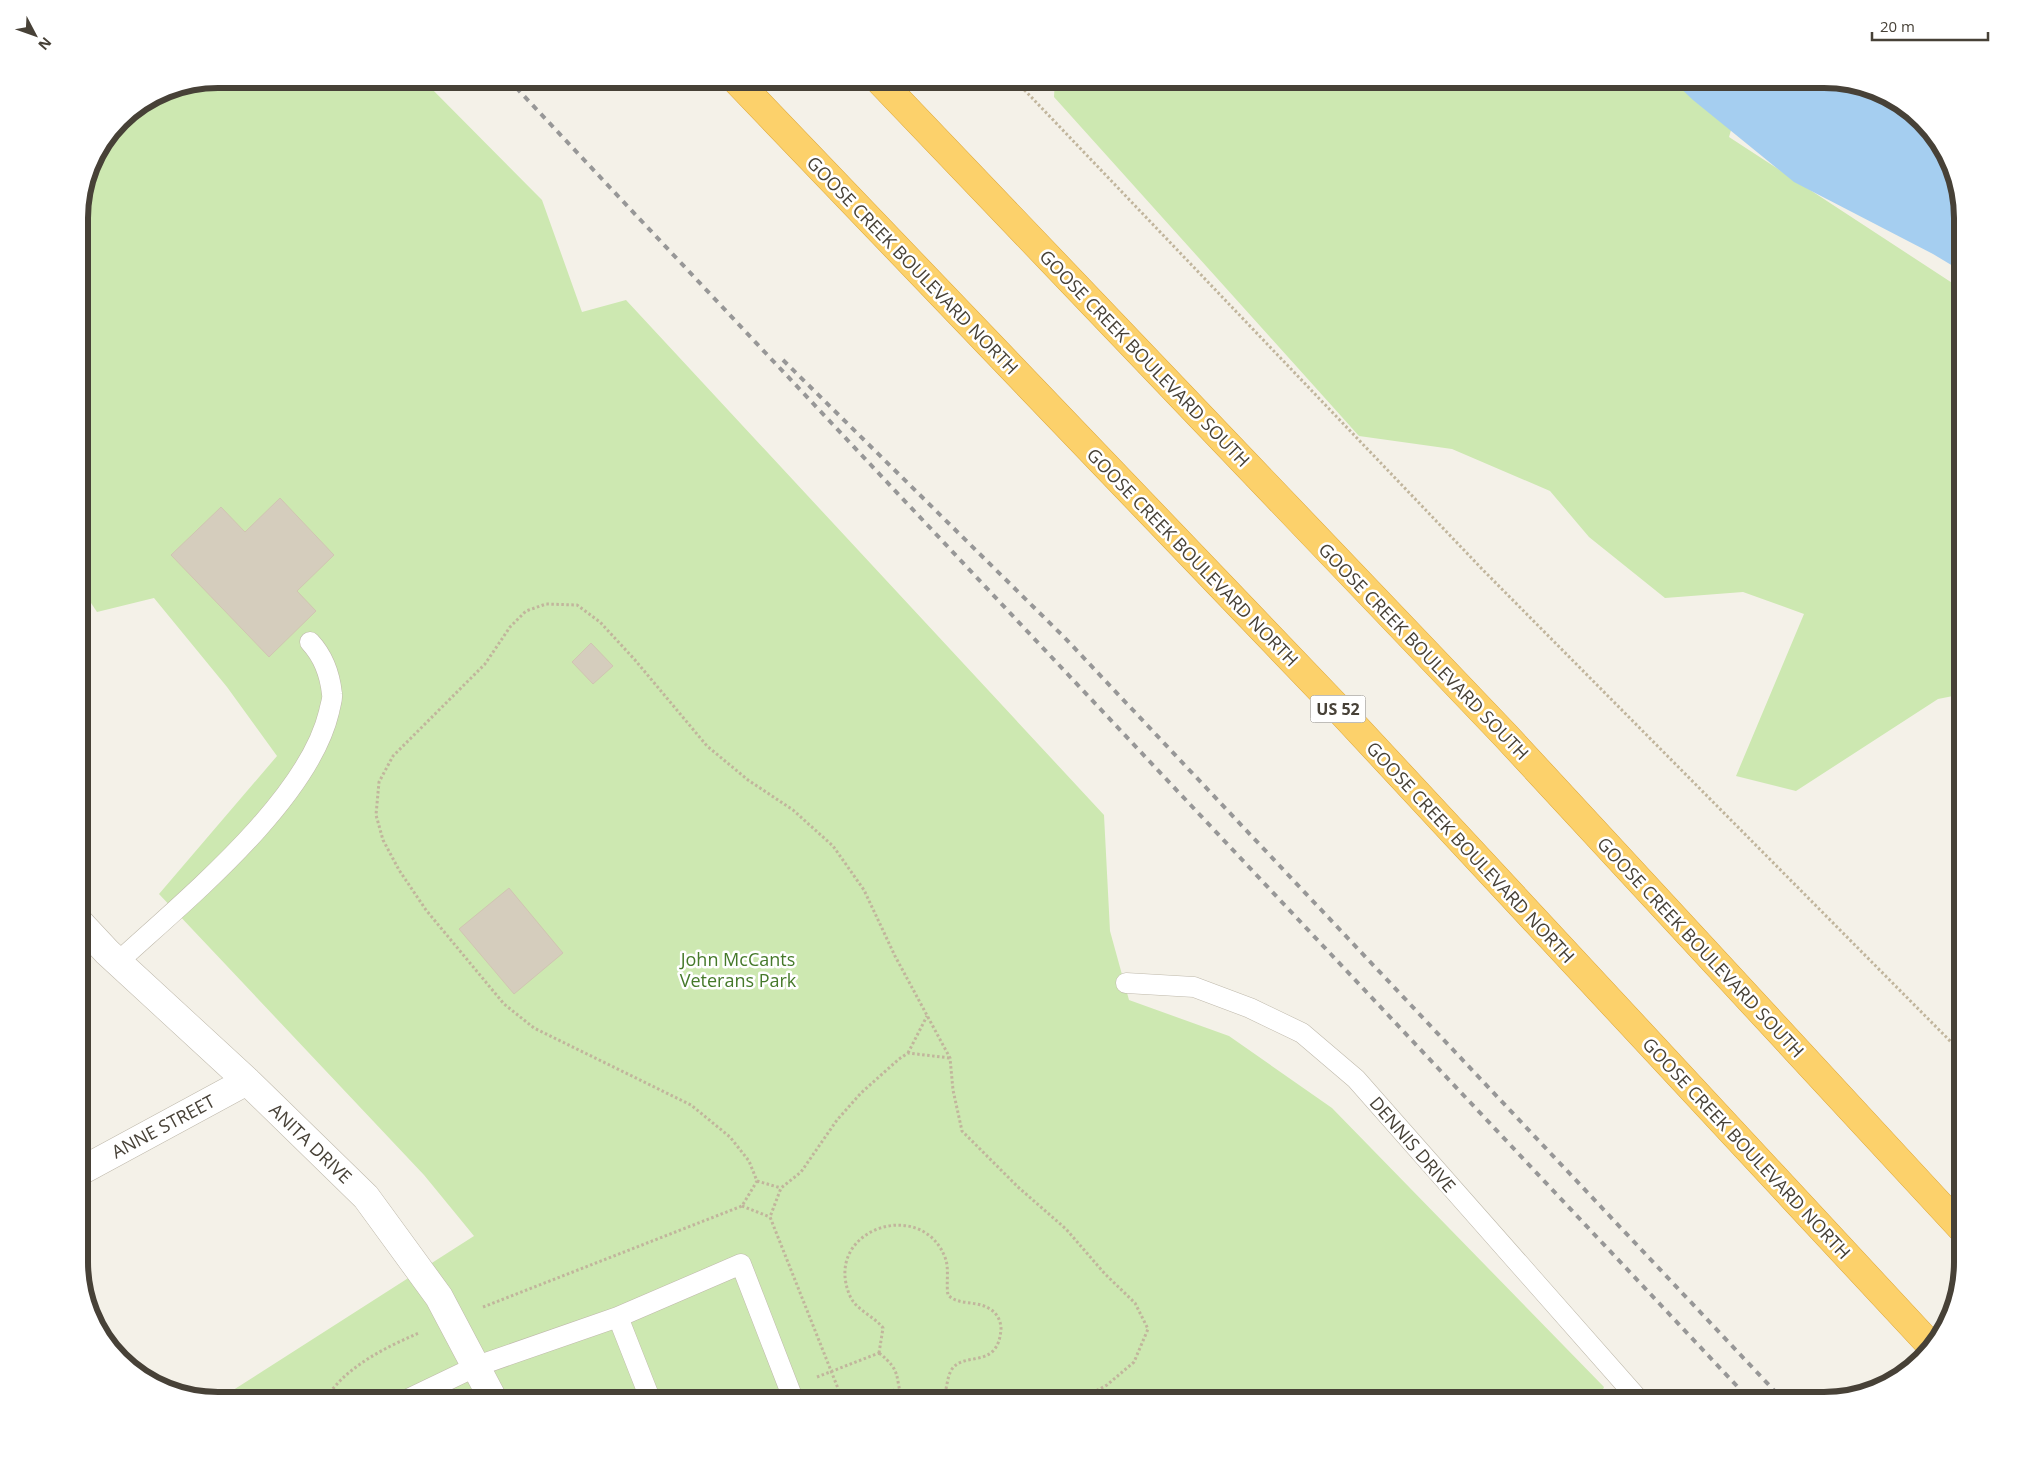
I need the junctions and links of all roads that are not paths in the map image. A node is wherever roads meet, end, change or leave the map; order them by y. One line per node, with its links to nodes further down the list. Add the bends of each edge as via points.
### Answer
1 (744, 88): 11 (highway, GOOSE CREEK BOULEVARD NORTH / US 52, via 1335,705)
2 (887, 88): 9 (highway, GOOSE CREEK BOULEVARD SOUTH, via 1505,735)
3 (310, 642): 5 (lane, via 321,654 333,695 325,730 294,785 225,862)
4 (88, 931): 5 (street, ANITA DRIVE)
5 (118, 962): 7 (street, ANITA DRIVE)
6 (1126, 983): 17 (lane, DENNIS DRIVE, via 1194,987 1250,1008 1302,1033 1356,1079)
7 (247, 1081): 8 (street, ANNE STREET); 12 (street, ANITA DRIVE, via 366,1197 439,1297)
8 (88, 1167)
9 (1954, 1220)
10 (618, 1316): 12 (lane); 15 (lane); 16 (lane, via 741,1264)
11 (1927, 1342)
12 (478, 1366): 13 (lane); 14 (street, ANITA DRIVE)
13 (423, 1392)
14 (490, 1392)
15 (648, 1392)
16 (790, 1392)
17 (1632, 1392)

